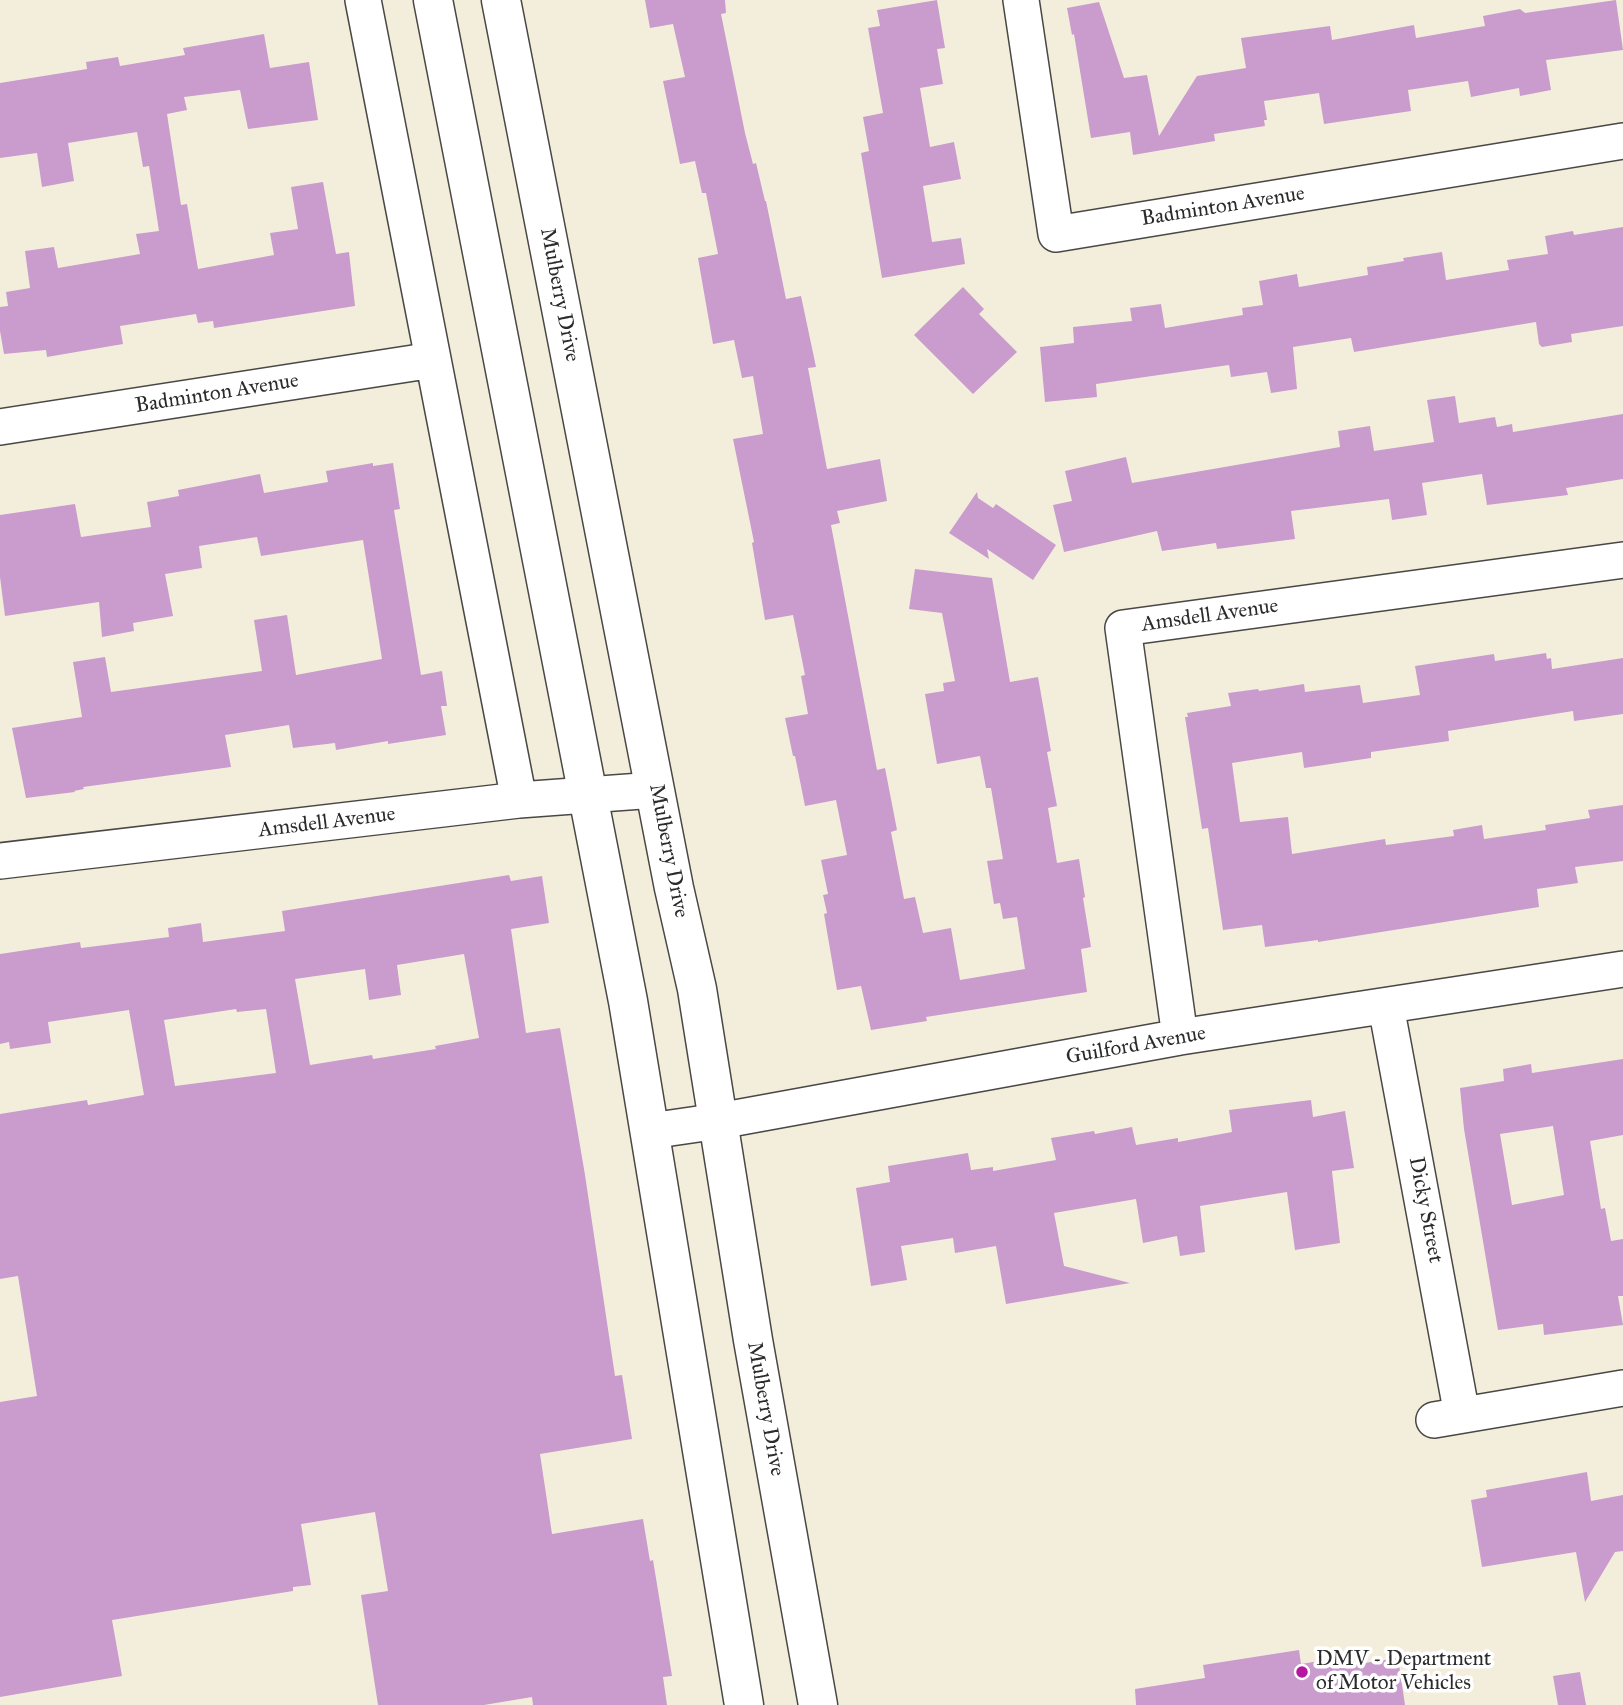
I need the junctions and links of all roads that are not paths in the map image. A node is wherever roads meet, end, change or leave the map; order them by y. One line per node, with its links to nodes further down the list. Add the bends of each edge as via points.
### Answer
1 (363, 0): 6 (street)
2 (433, 0): 10 (main road)
3 (501, 0): 9 (main road, Mulberry Drive)
4 (1021, 0): 5 (street, Badminton Avenue, via 1056,234)
5 (1623, 141)
6 (433, 360): 7 (street, Badminton Avenue); 11 (street)
7 (0, 427)
8 (1623, 559): 15 (street, Amsdell Avenue, via 1123,628)
9 (655, 790): 10 (street, Amsdell Avenue); 16 (main road, Mulberry Drive)
10 (588, 795): 11 (street, Amsdell Avenue); 17 (main road)
11 (519, 800): 12 (street, Amsdell Avenue)
12 (0, 861)
13 (1623, 969): 14 (street, Guilford Avenue)
14 (1386, 1006): 15 (street, Guilford Avenue); 18 (street, Dicky Street, via 1448,1417)
15 (1180, 1037): 16 (street, Guilford Avenue)
16 (719, 1121): 17 (street, Guilford Avenue); 20 (main road, Mulberry Drive)
17 (650, 1131): 19 (main road)
18 (1623, 1388)
19 (744, 1705)
20 (818, 1705)

